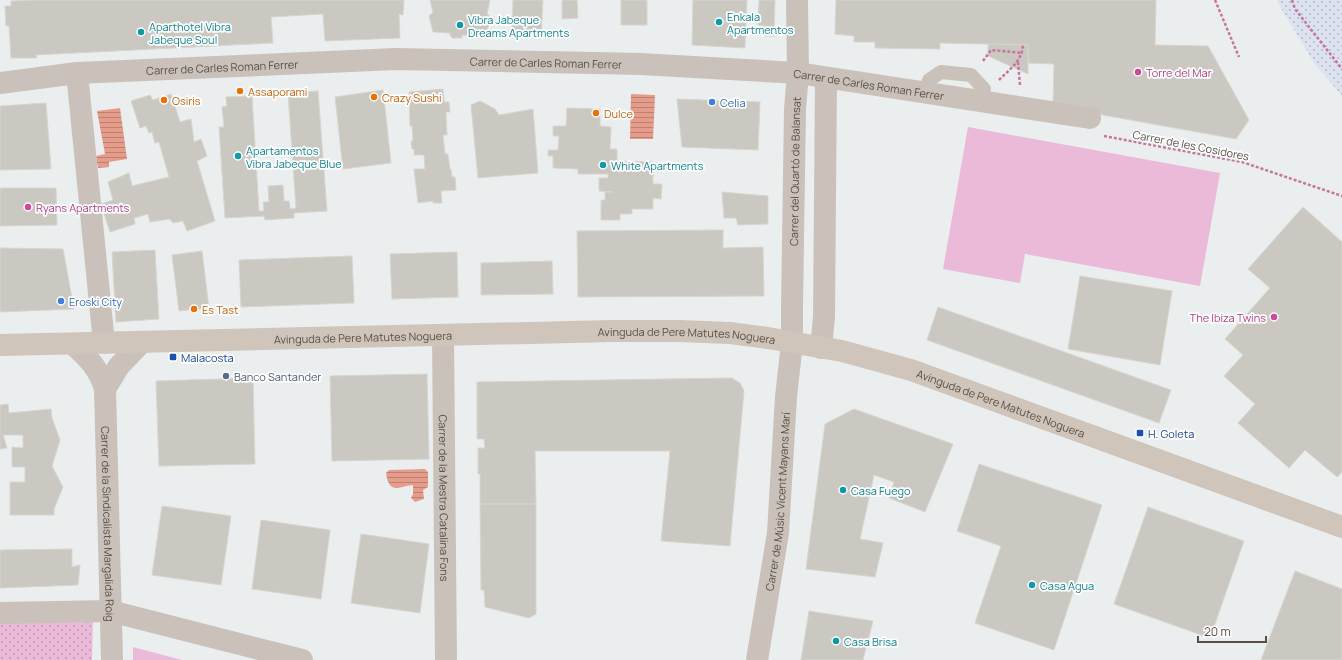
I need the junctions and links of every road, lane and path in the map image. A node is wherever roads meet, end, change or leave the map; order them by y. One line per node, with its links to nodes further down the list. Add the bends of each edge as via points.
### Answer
1 (797, 0): 10 (street, Carrer del Quartó de Balansat)
2 (1215, 0): 6 (path)
3 (1292, 0): 8 (path, via 1295,9)
4 (1023, 45): 5 (path)
5 (1023, 53): 7 (path, via 991,50 986,59); 13 (path, via 1018,62)
6 (1239, 57)
7 (977, 62)
8 (1342, 69)
9 (77, 73): 10 (street, Carrer de Carles Roman Ferrer, via 396,59 641,64); 12 (street, Carrer de Carles Roman Ferrer); 18 (street)
10 (798, 73): 11 (street, Carrer de Carles Roman Ferrer); 19 (street, Carrer del Quartó de Balansat, via 795,108)
11 (826, 78): 13 (street, Carrer de Carles Roman Ferrer, via 926,93); 22 (street, via 824,317)
12 (0, 84)
13 (983, 95): 14 (street, Carrer de Carles Roman Ferrer)
14 (1090, 118): 15 (path, Carrer de les Cosidores, via 1100,135 1242,162)
15 (1342, 196)
16 (443, 335): 17 (street, Avinguda de Pere Matutes Noguera); 19 (street, Avinguda de Pere Matutes Noguera, via 680,331 730,333); 29 (street, Carrer de la Mestra Catalina Fons)
17 (142, 342): 18 (street, Avinguda de Pere Matutes Noguera); 23 (street, via 119,366)
18 (104, 343): 20 (street, Avinguda de Pere Matutes Noguera)
19 (792, 343): 22 (street, Avinguda de Pere Matutes Noguera); 30 (street, Carrer de Músic Vicent Mayans Marí, via 786,397 778,533)
20 (73, 344): 21 (street, Avinguda de Pere Matutes Noguera); 23 (street, Carrer de la Sindicalista Margalida Roig, via 94,365)
21 (0, 345)
22 (820, 348): 24 (street, Avinguda de Pere Matutes Noguera, via 857,354 911,370)
23 (105, 389): 25 (street, Carrer de la Sindicalista Margalida Roig)
24 (1342, 527)
25 (110, 612): 26 (street); 27 (street, Carrer de la Sindicalista Margalida Roig); 28 (street)
26 (0, 613)
27 (112, 660)
28 (302, 660)
29 (446, 660)
30 (757, 660)

